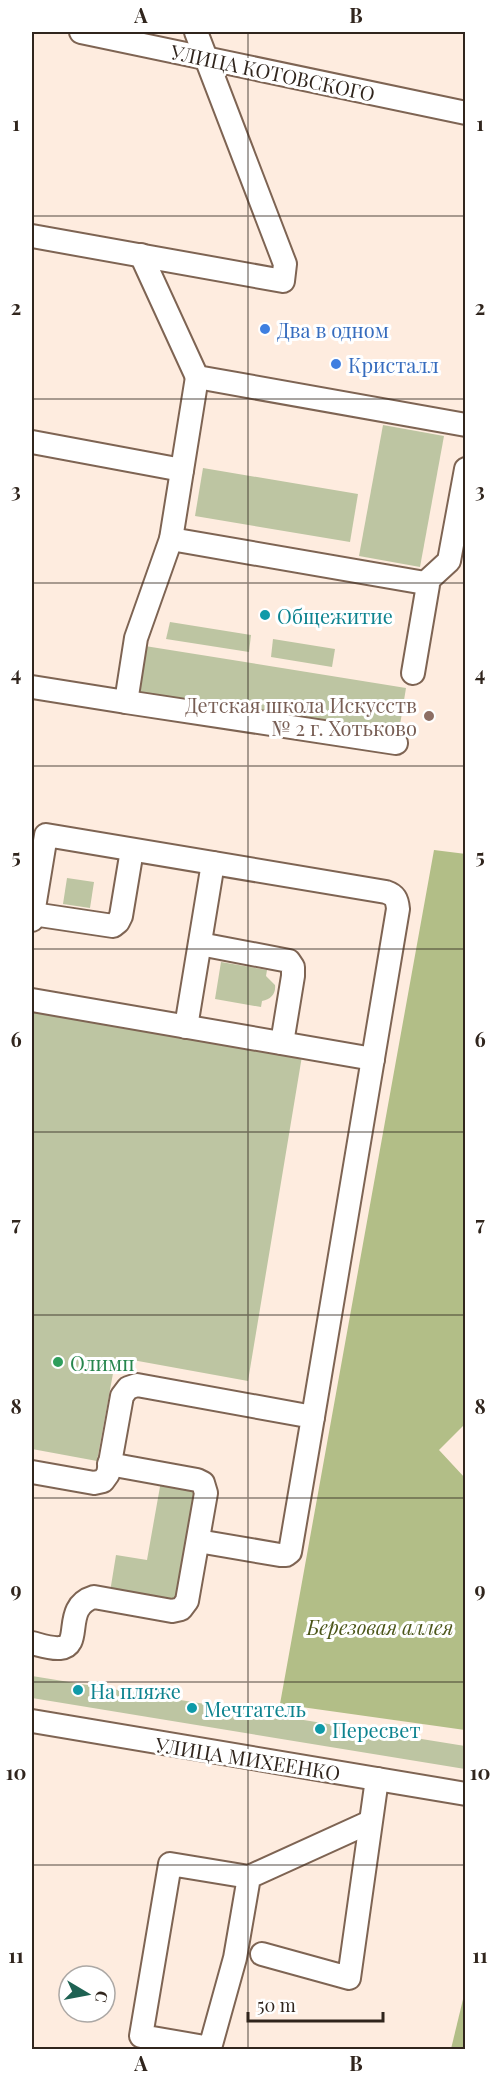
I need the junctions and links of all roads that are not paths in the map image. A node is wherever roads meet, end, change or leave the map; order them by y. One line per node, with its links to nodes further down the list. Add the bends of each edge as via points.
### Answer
1 (81, 32): 3 (street, УЛИЦА КОТОВСКОГО)
2 (196, 32): 3 (street)
3 (207, 58): 4 (street, УЛИЦА КОТОВСКОГО); 6 (street, via 285,264 283,281)
4 (465, 113)
5 (32, 236): 6 (street)
6 (141, 255): 7 (street)
7 (196, 378): 8 (street); 11 (street)
8 (465, 425)
9 (32, 442): 11 (street)
10 (465, 469): 13 (street, via 449,561)
11 (182, 470): 12 (street)
12 (171, 539): 13 (street); 16 (street, via 136,638)
13 (425, 583): 14 (street, via 428,585)
14 (413, 673)
15 (32, 687): 16 (street)
16 (126, 702): 17 (street)
17 (396, 743)
18 (132, 850): 19 (street); 20 (street, via 121,916 113,926); 20 (street, via 45,835)
19 (213, 863): 21 (street); 25 (street, via 392,894 397,900)
20 (32, 917)
21 (200, 944): 23 (street); 24 (street, via 289,960 293,976)
22 (32, 1000): 23 (street)
23 (186, 1027): 24 (street)
24 (282, 1043): 25 (street)
25 (373, 1059): 26 (street)
26 (313, 1417): 27 (street, via 137,1385 122,1396); 29 (street, via 290,1552 280,1555)
27 (109, 1464): 28 (street, via 103,1481 94,1483); 29 (street, via 203,1483 206,1493)
28 (32, 1472)
29 (198, 1541): 30 (street, via 187,1601 181,1609 172,1611 94,1597 83,1600 77,1609 72,1640 67,1646)
30 (32, 1643)
31 (32, 1721): 32 (street, УЛИЦА МИХЕЕНКО)
32 (376, 1779): 33 (street, УЛИЦА МИХЕЕНКО); 34 (street)
33 (465, 1794)
34 (370, 1822): 35 (street); 36 (street, via 349,1978)
35 (249, 1877): 35 (street, via 170,1864 141,2036 210,2048 235,1958)
36 (262, 1954)

